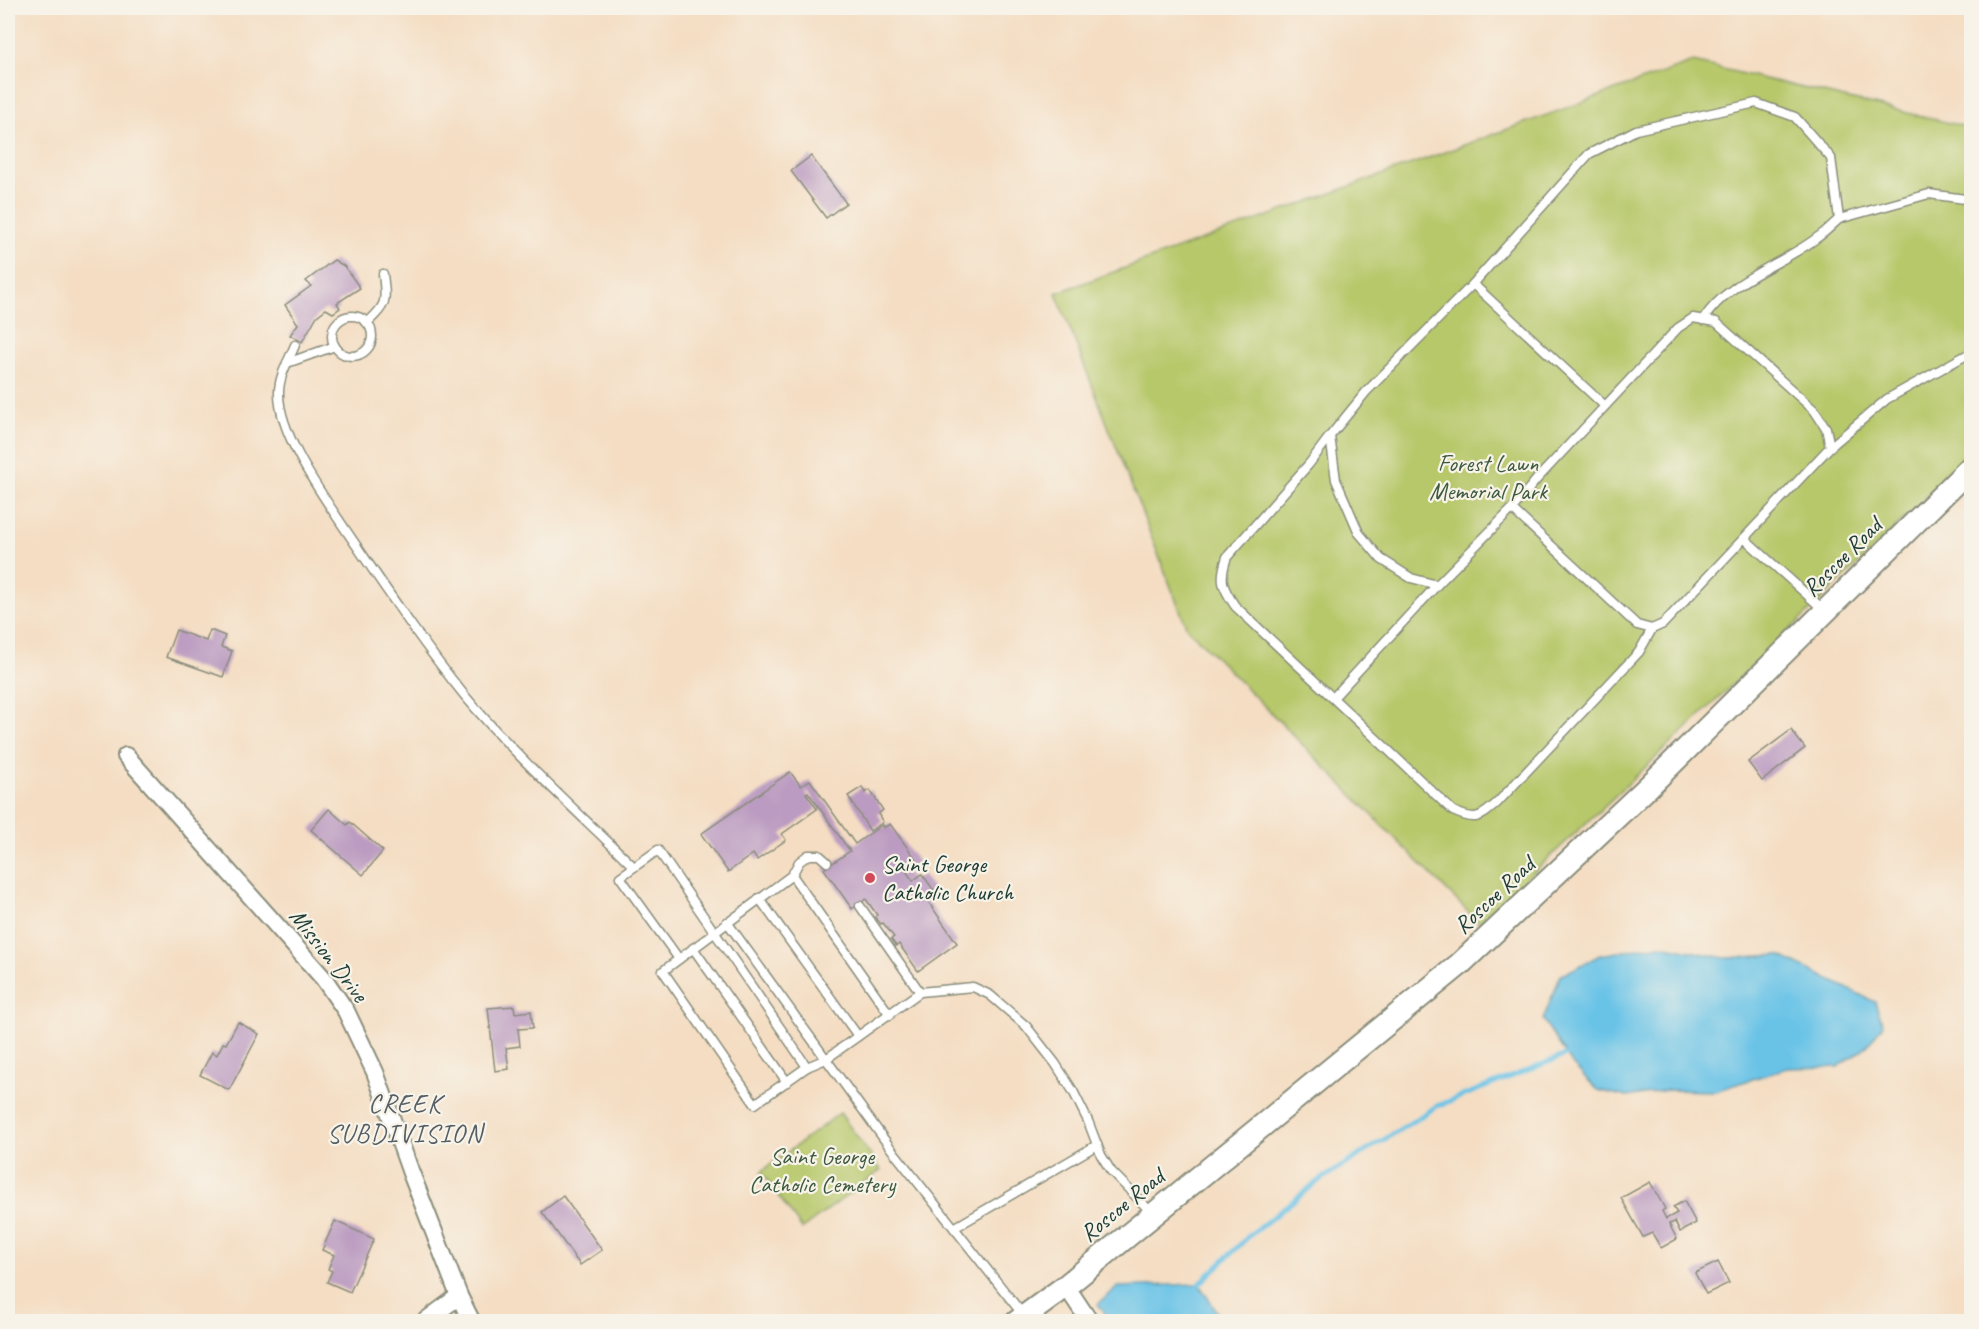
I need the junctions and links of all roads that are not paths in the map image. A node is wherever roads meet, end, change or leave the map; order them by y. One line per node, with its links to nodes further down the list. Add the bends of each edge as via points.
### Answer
1 (1971, 200): 2 (lane, via 1929,194)
2 (1839, 219): 4 (lane, via 1832,158 1795,117 1756,104 1636,130 1589,154); 5 (lane, via 1818,238 1755,274 1711,306)
3 (383, 274): 6 (lane, via 386,300 380,312)
4 (1473, 284): 11 (lane); 12 (lane, via 1366,392)
5 (1703, 320): 11 (lane, via 1693,318 1678,328); 13 (lane, via 1716,322 1814,410 1826,428)
6 (367, 323): 8 (lane, via 350,316 338,321 332,333); 8 (lane, via 372,341 365,352 345,355)
7 (295, 345): 10 (lane)
8 (335, 346): 10 (lane)
9 (1971, 352): 13 (lane, via 1887,399)
10 (287, 363): 23 (lane, via 279,392 282,413 313,480 363,555 464,695 501,737)
11 (1605, 406): 15 (lane)
12 (1330, 436): 17 (lane, via 1336,480 1359,533 1381,559 1411,578); 20 (lane, via 1227,557 1221,574 1224,591 1235,606)
13 (1830, 447): 16 (lane)
14 (1971, 466): 18 (main road, Roscoe Road)
15 (1512, 509): 17 (lane); 19 (lane, via 1637,625)
16 (1745, 539): 18 (lane); 19 (lane, via 1663,624)
17 (1437, 585): 20 (lane)
18 (1825, 611): 38 (main road, Roscoe Road, via 1647,788 1460,964)
19 (1652, 629): 20 (lane, via 1639,652 1482,816 1469,818 1453,811)
20 (1333, 698)
21 (126, 756): 41 (street, Mission Drive, via 324,979 346,1011 375,1072)
22 (827, 862): 24 (lane, via 819,855 808,855)
23 (634, 867): 28 (lane, via 658,850); 30 (lane, via 620,877)
24 (792, 875): 25 (lane); 32 (lane)
25 (759, 898): 27 (lane); 33 (lane)
26 (860, 906): 31 (lane)
27 (727, 922): 28 (lane); 34 (lane)
28 (714, 932): 29 (lane); 35 (lane)
29 (693, 948): 30 (lane); 36 (lane)
30 (679, 959): 36 (lane, via 663,971 755,1104)
31 (920, 992): 32 (lane); 37 (lane, via 973,987 990,995 1017,1018 1073,1090)
32 (890, 1014): 33 (lane)
33 (858, 1036): 34 (lane)
34 (826, 1059): 35 (lane); 39 (lane)
35 (807, 1067): 36 (lane)
36 (787, 1082)
37 (1097, 1145): 38 (lane, via 1111,1171); 39 (lane)
38 (1153, 1214): 40 (main road, Roscoe Road)
39 (954, 1228): 42 (lane)
40 (1066, 1286): 42 (main road, Roscoe Road); 45 (street)
41 (459, 1296): 43 (street); 44 (street, Mission Drive)
42 (1020, 1319)
43 (424, 1322)
44 (472, 1322)
45 (1090, 1322)

